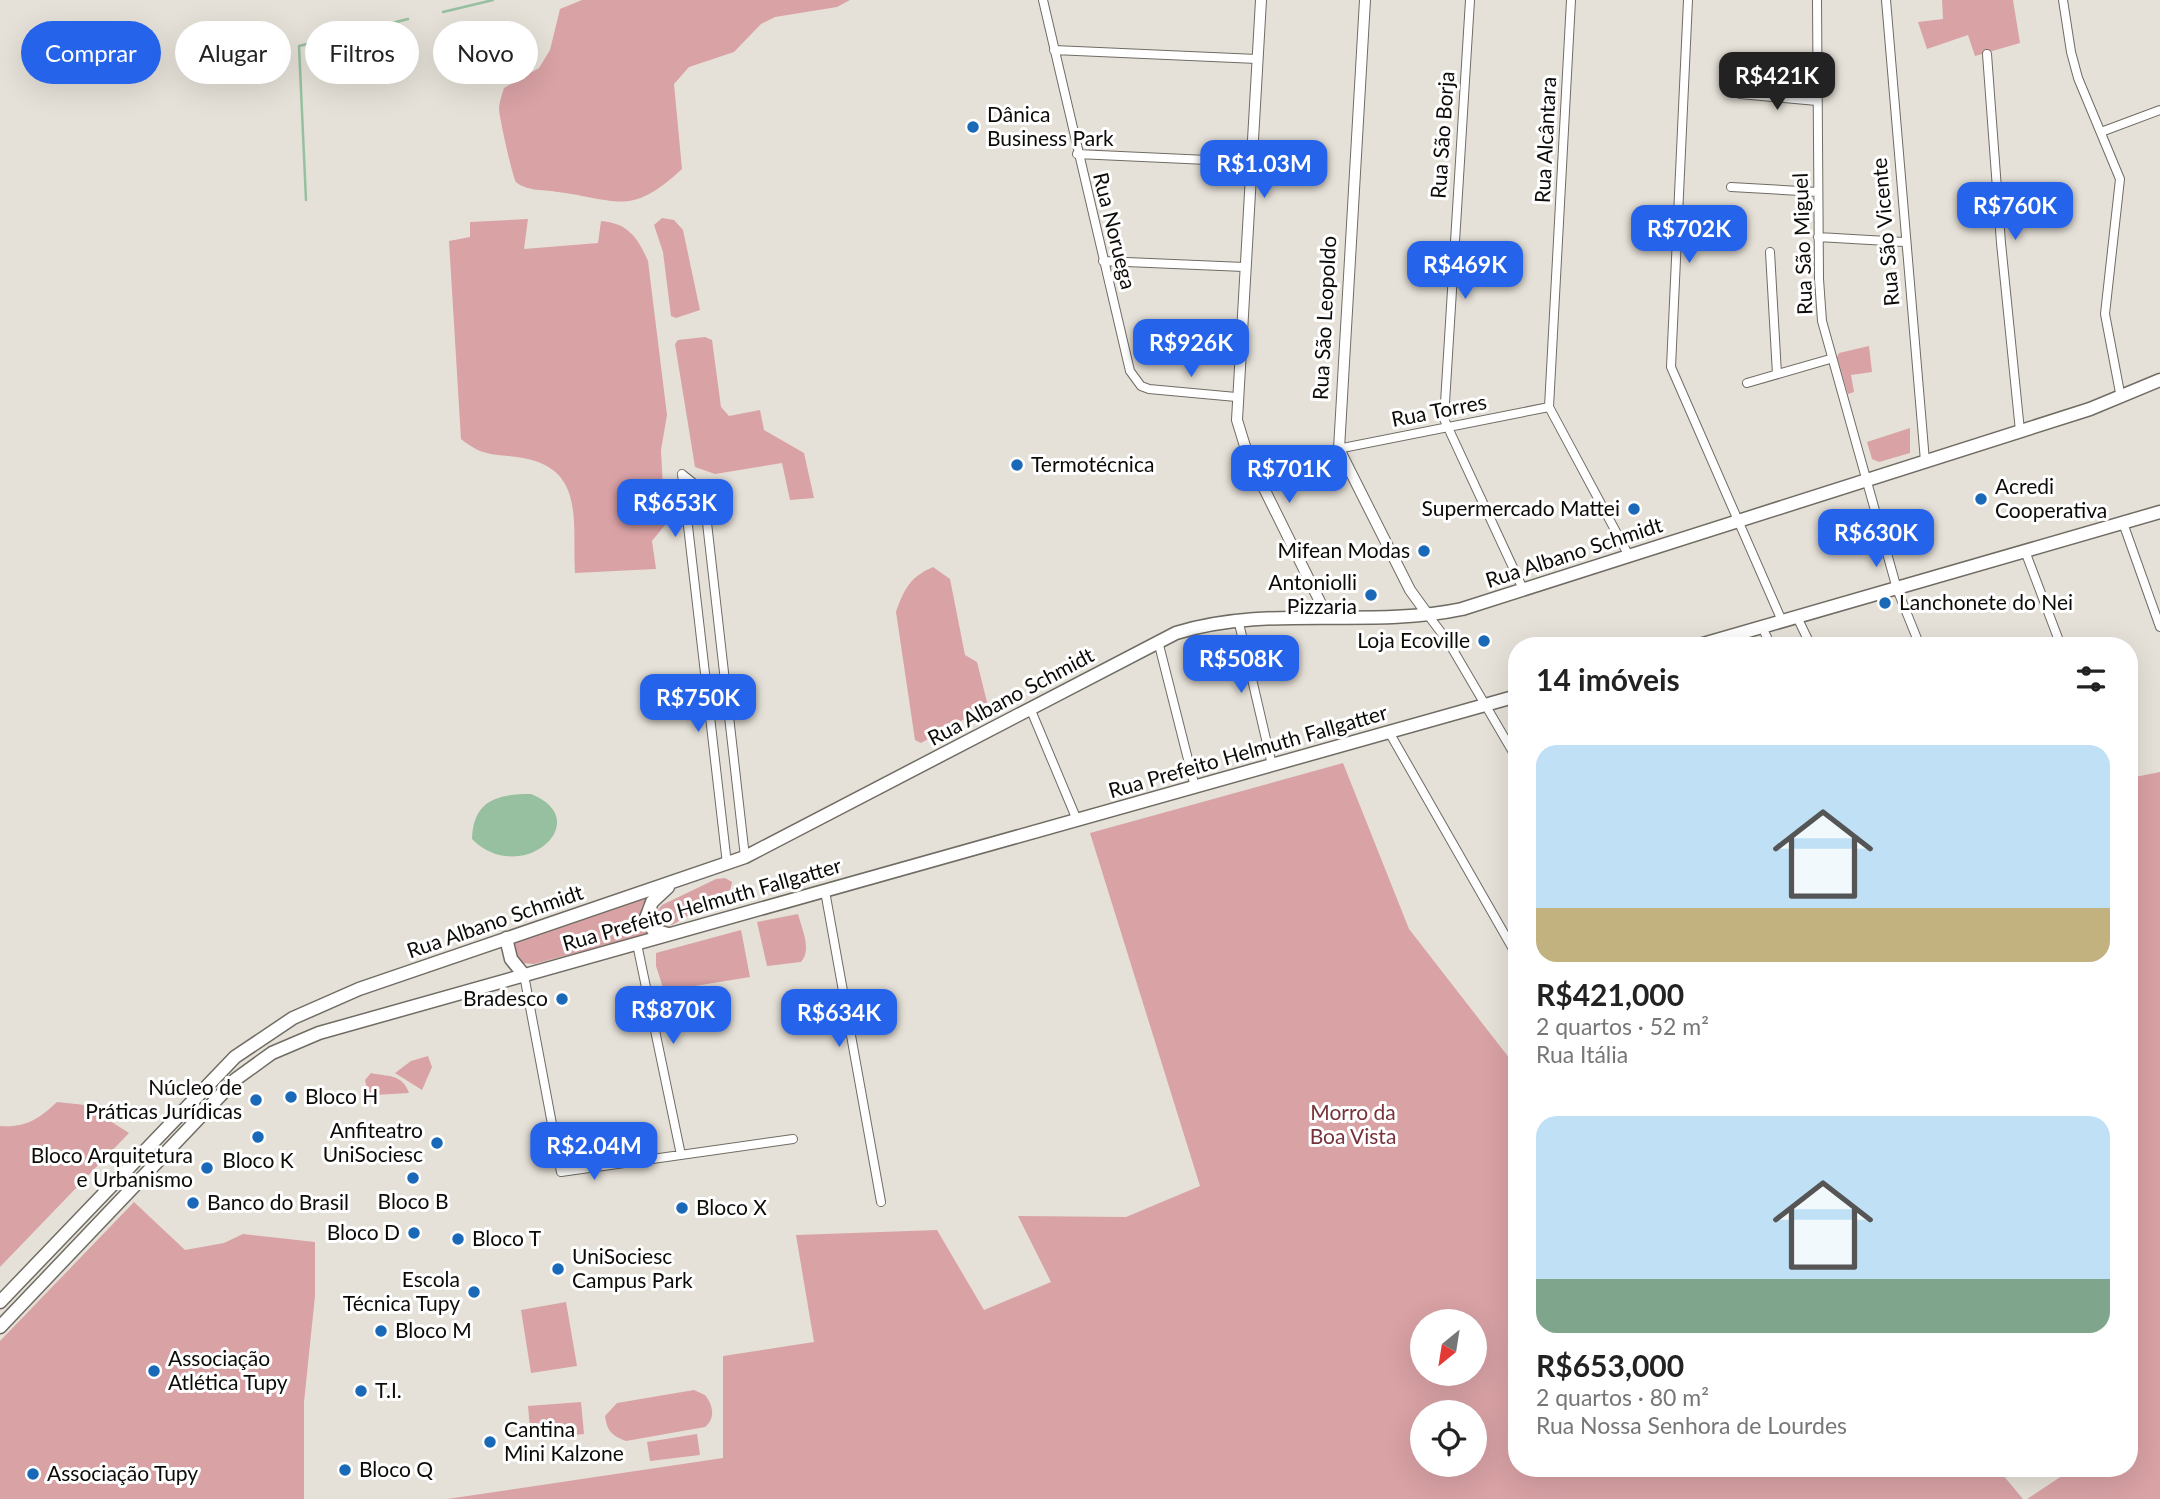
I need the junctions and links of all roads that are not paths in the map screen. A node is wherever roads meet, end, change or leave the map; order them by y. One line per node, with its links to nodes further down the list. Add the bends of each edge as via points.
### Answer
1 (1042, 0): 10 (street, Rua Noruega)
2 (1261, 0): 12 (street)
3 (1365, 0): 35 (street, Rua São Leopoldo)
4 (1470, 0): 33 (street, Rua São Borja, via 1443,408)
5 (1571, 0): 32 (street, Rua Alcântara)
6 (1688, 0): 40 (street, via 1670,355 1674,376)
7 (1816, 0): 14 (street, Rua São Miguel)
8 (1886, 0): 22 (street, Rua São Vicente)
9 (2063, 0): 16 (street, via 2071,52)
10 (1054, 50): 12 (street); 17 (street, Rua Noruega)
11 (1987, 54): 34 (street)
12 (1257, 59): 18 (street)
13 (1740, 94): 14 (street)
14 (1817, 101): 20 (street, Rua São Miguel)
15 (2160, 110): 16 (street)
16 (2101, 132): 31 (street, via 2120,179 2105,314)
17 (1077, 154): 18 (street); 24 (street, Rua Noruega)
18 (1251, 162): 25 (street)
19 (1731, 187): 20 (street)
20 (1818, 192): 21 (street, Rua São Miguel)
21 (1818, 237): 22 (street); 26 (street, Rua São Miguel, via 1819,297)
22 (1904, 242): 36 (street, Rua São Vicente)
23 (1770, 252): 27 (street)
24 (1103, 261): 25 (street); 30 (street, Rua Noruega, via 1130,371 1140,386)
25 (1244, 267): 30 (street)
26 (1830, 359): 27 (street); 38 (street, Rua São Miguel)
27 (1777, 374): 29 (street)
28 (2160, 380): 31 (main road, Rua Albano Schmidt)
29 (1747, 383)
30 (1236, 397): 37 (street, via 1239,432)
31 (2121, 398): 34 (main road, Rua Albano Schmidt)
32 (1549, 407): 33 (street, Rua Torres); 43 (street)
33 (1446, 427): 35 (street, Rua Torres); 45 (street, Rua São Borja)
34 (2020, 431): 36 (main road, Rua Albano Schmidt)
35 (1339, 449): 37 (street, Rua Torres); 48 (street, via 1410,590)
36 (1925, 461): 38 (main road, Rua Albano Schmidt)
37 (1252, 466): 49 (street)
38 (1868, 480): 40 (main road, Rua Albano Schmidt); 44 (street, Rua São Miguel)
39 (2160, 512): 41 (main road)
40 (1738, 521): 43 (main road, Rua Albano Schmidt); 52 (street)
41 (2123, 523): 42 (main road); 54 (street)
42 (2025, 551): 44 (main road); 59 (street)
43 (1629, 556): 45 (main road, Rua Albano Schmidt)
44 (1897, 589): 50 (main road); 58 (street, Rua São Miguel)
45 (1523, 590): 48 (main road, Rua Albano Schmidt)
46 (715, 598): 47 (street); 47 (street, via 702,495 682,474); 69 (street)
47 (697, 600): 70 (street)
48 (1429, 615): 49 (main road, Rua Albano Schmidt); 62 (street)
49 (1327, 616): 51 (main road, Rua Albano Schmidt)
50 (1797, 617): 52 (main road); 57 (street)
51 (1238, 619): 60 (main road, Rua Albano Schmidt, via 1195,627); 66 (street)
52 (1782, 621): 53 (main road)
53 (1762, 627): 55 (main road); 56 (street)
54 (2160, 627)
55 (1727, 637)
56 (1767, 637)
57 (1807, 637)
58 (1916, 637)
59 (2058, 637)
60 (1158, 641): 63 (main road, Rua Albano Schmidt); 67 (street)
61 (1508, 699): 62 (main road, Rua Prefeito Helmuth Fallgatter)
62 (1486, 705): 64 (main road, Rua Prefeito Helmuth Fallgatter); 65 (street)
63 (1030, 708): 68 (street); 69 (main road, Rua Albano Schmidt)
64 (1389, 732): 66 (main road, Rua Prefeito Helmuth Fallgatter); 75 (street)
65 (1508, 743)
66 (1272, 765): 67 (main road, Rua Prefeito Helmuth Fallgatter)
67 (1195, 786): 68 (main road, Rua Prefeito Helmuth Fallgatter)
68 (1077, 820): 72 (main road, Rua Prefeito Helmuth Fallgatter)
69 (745, 857): 70 (main road, Rua Albano Schmidt)
70 (727, 864): 71 (main road, Rua Albano Schmidt)
71 (684, 878): 73 (main road, via 662,891 647,913 650,927); 74 (main road, Rua Albano Schmidt)
72 (825, 891): 73 (main road, Rua Prefeito Helmuth Fallgatter); 80 (street)
73 (671, 934): 76 (main road, Rua Prefeito Helmuth Fallgatter)
74 (506, 938): 77 (main road, via 511,959); 81 (main road, Rua Albano Schmidt, via 330,1000 246,1047)
75 (1508, 940)
76 (637, 944): 77 (main road, Rua Prefeito Helmuth Fallgatter); 79 (street)
77 (524, 975): 79 (street, via 561,1172); 82 (main road, Rua Prefeito Helmuth Fallgatter, via 319,1033 255,1063)
78 (793, 1139): 79 (street)
79 (681, 1155)
80 (881, 1202)
81 (0, 1302)
82 (0, 1327)

